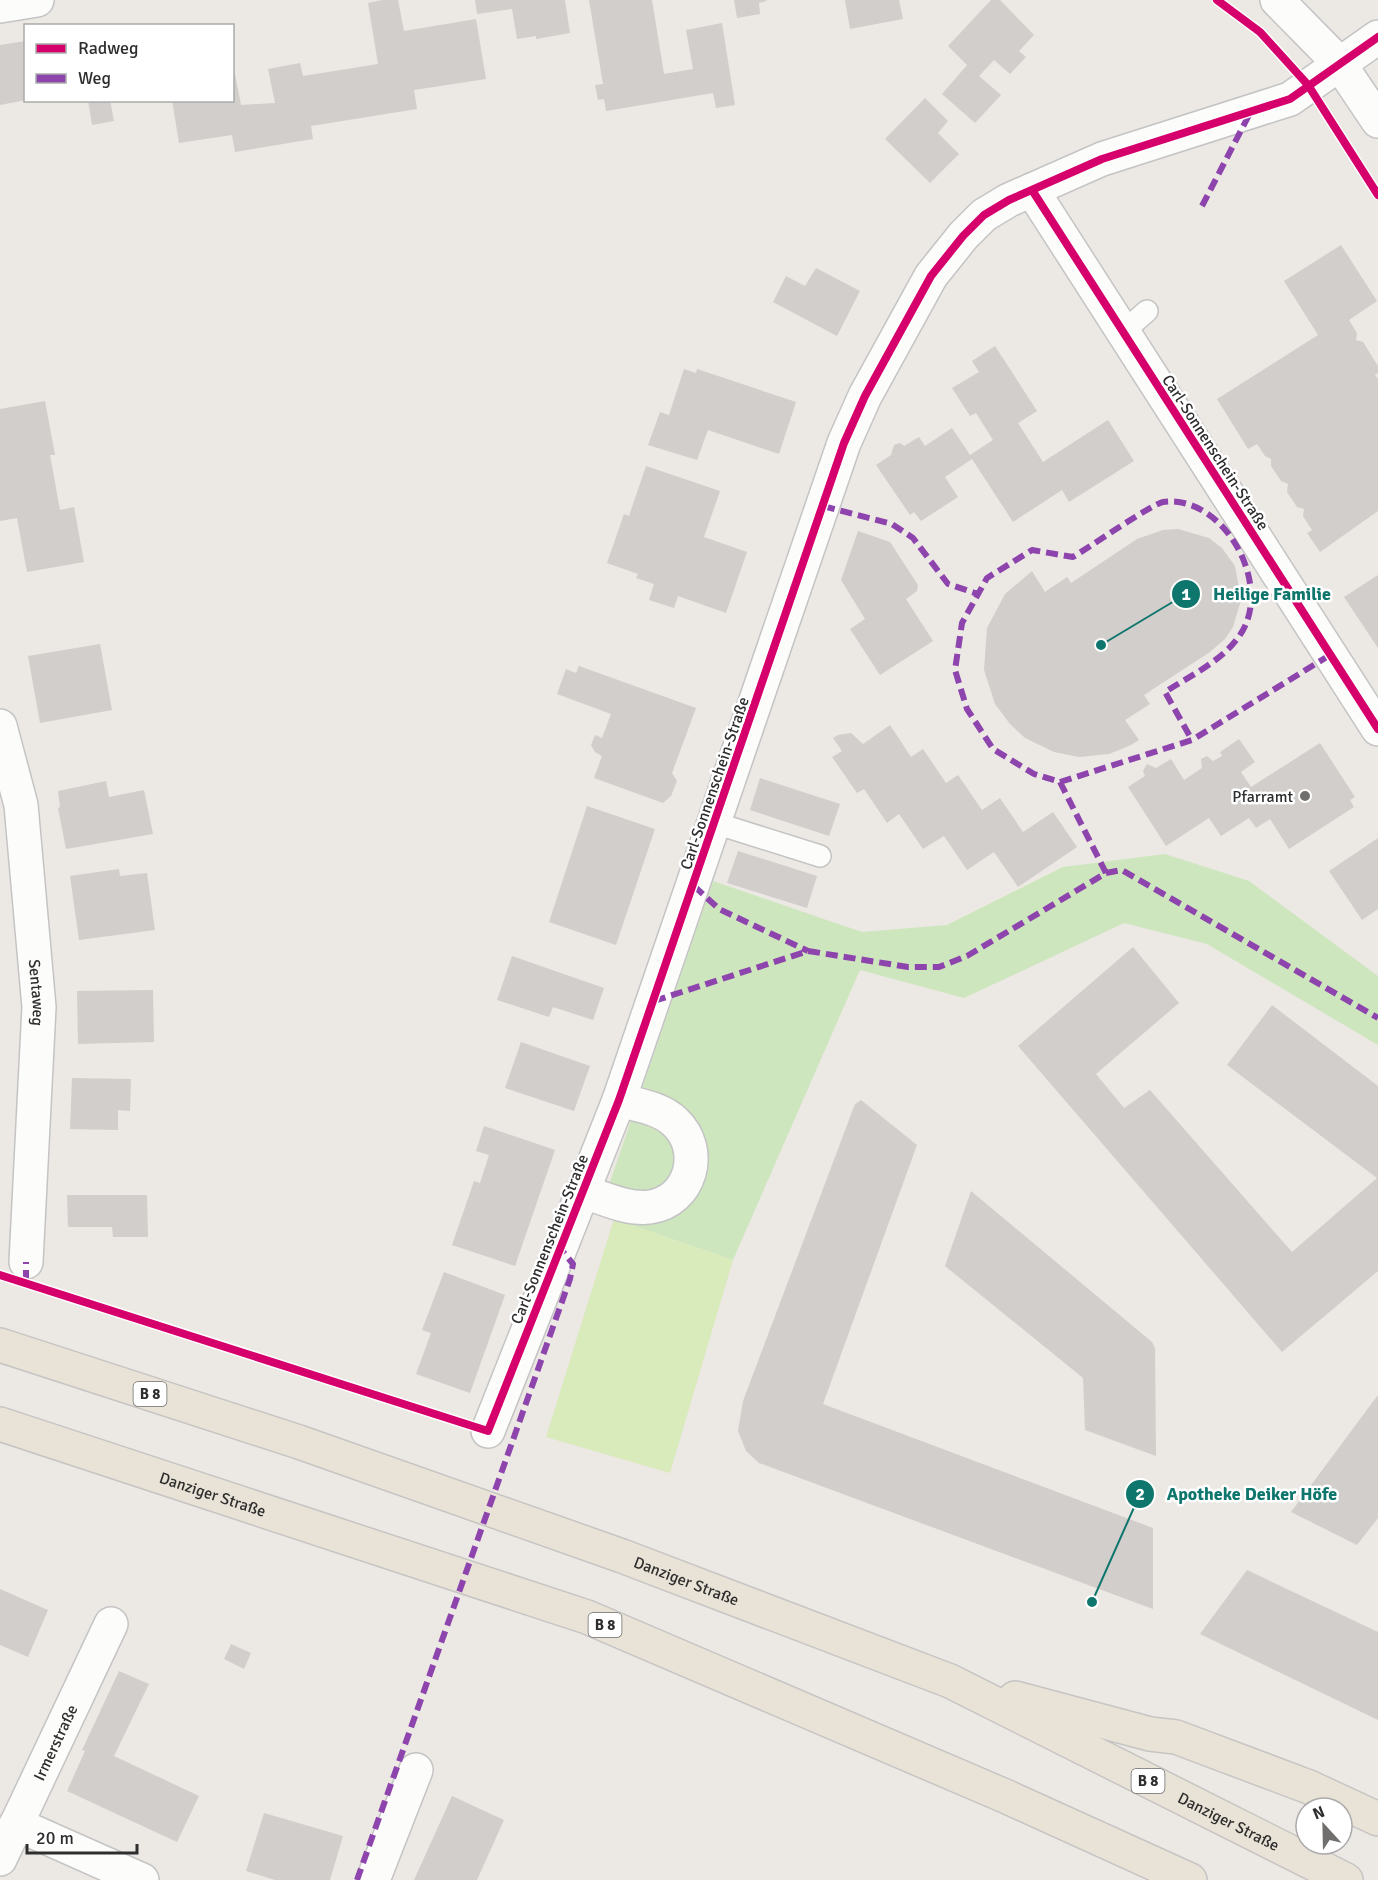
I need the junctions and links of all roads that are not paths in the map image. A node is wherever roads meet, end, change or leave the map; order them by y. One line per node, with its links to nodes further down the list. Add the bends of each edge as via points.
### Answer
1 (37, 0): 3 (street)
2 (1277, 0): 5 (street)
3 (0, 6)
4 (1378, 37): 5 (street, Carl-Sonnenschein-Straße)
5 (1339, 63): 6 (street); 7 (street, Carl-Sonnenschein-Straße, via 1290,99 1102,159)
6 (1378, 121)
7 (1032, 190): 9 (street, Carl-Sonnenschein-Straße, via 1136,322); 10 (street, Carl-Sonnenschein-Straße, via 984,215 945,257 865,396 844,443)
8 (0, 726): 14 (street, Sentaweg, via 21,806 39,1007)
9 (1378, 729)
10 (716, 823): 11 (lane); 12 (street, Carl-Sonnenschein-Straße)
11 (820, 856)
12 (619, 1100): 13 (street, Carl-Sonnenschein-Straße); 13 (street, Carl-Sonnenschein-Straße, via 662,1113 675,1122 686,1136 692,1171 682,1190 668,1202 650,1207 632,1207)
13 (582, 1191): 17 (street, Carl-Sonnenschein-Straße)
14 (26, 1262)
15 (0, 1346): 19 (highway, Danziger Straße / B 8, via 299,1442 622,1556)
16 (0, 1424): 26 (highway, Danziger Straße / B 8, via 587,1617 1005,1796)
17 (488, 1431)
18 (111, 1624): 22 (street, Irmerstraße)
19 (950, 1681): 21 (highway, via 1150,1734 1176,1737 1309,1787); 27 (highway, Danziger Straße / B 8)
20 (416, 1770): 25 (street)
21 (1378, 1819)
22 (16, 1824): 23 (street, Irmerstraße); 24 (street)
23 (0, 1859)
24 (142, 1880)
25 (373, 1880)
26 (1190, 1880)
27 (1346, 1880)

